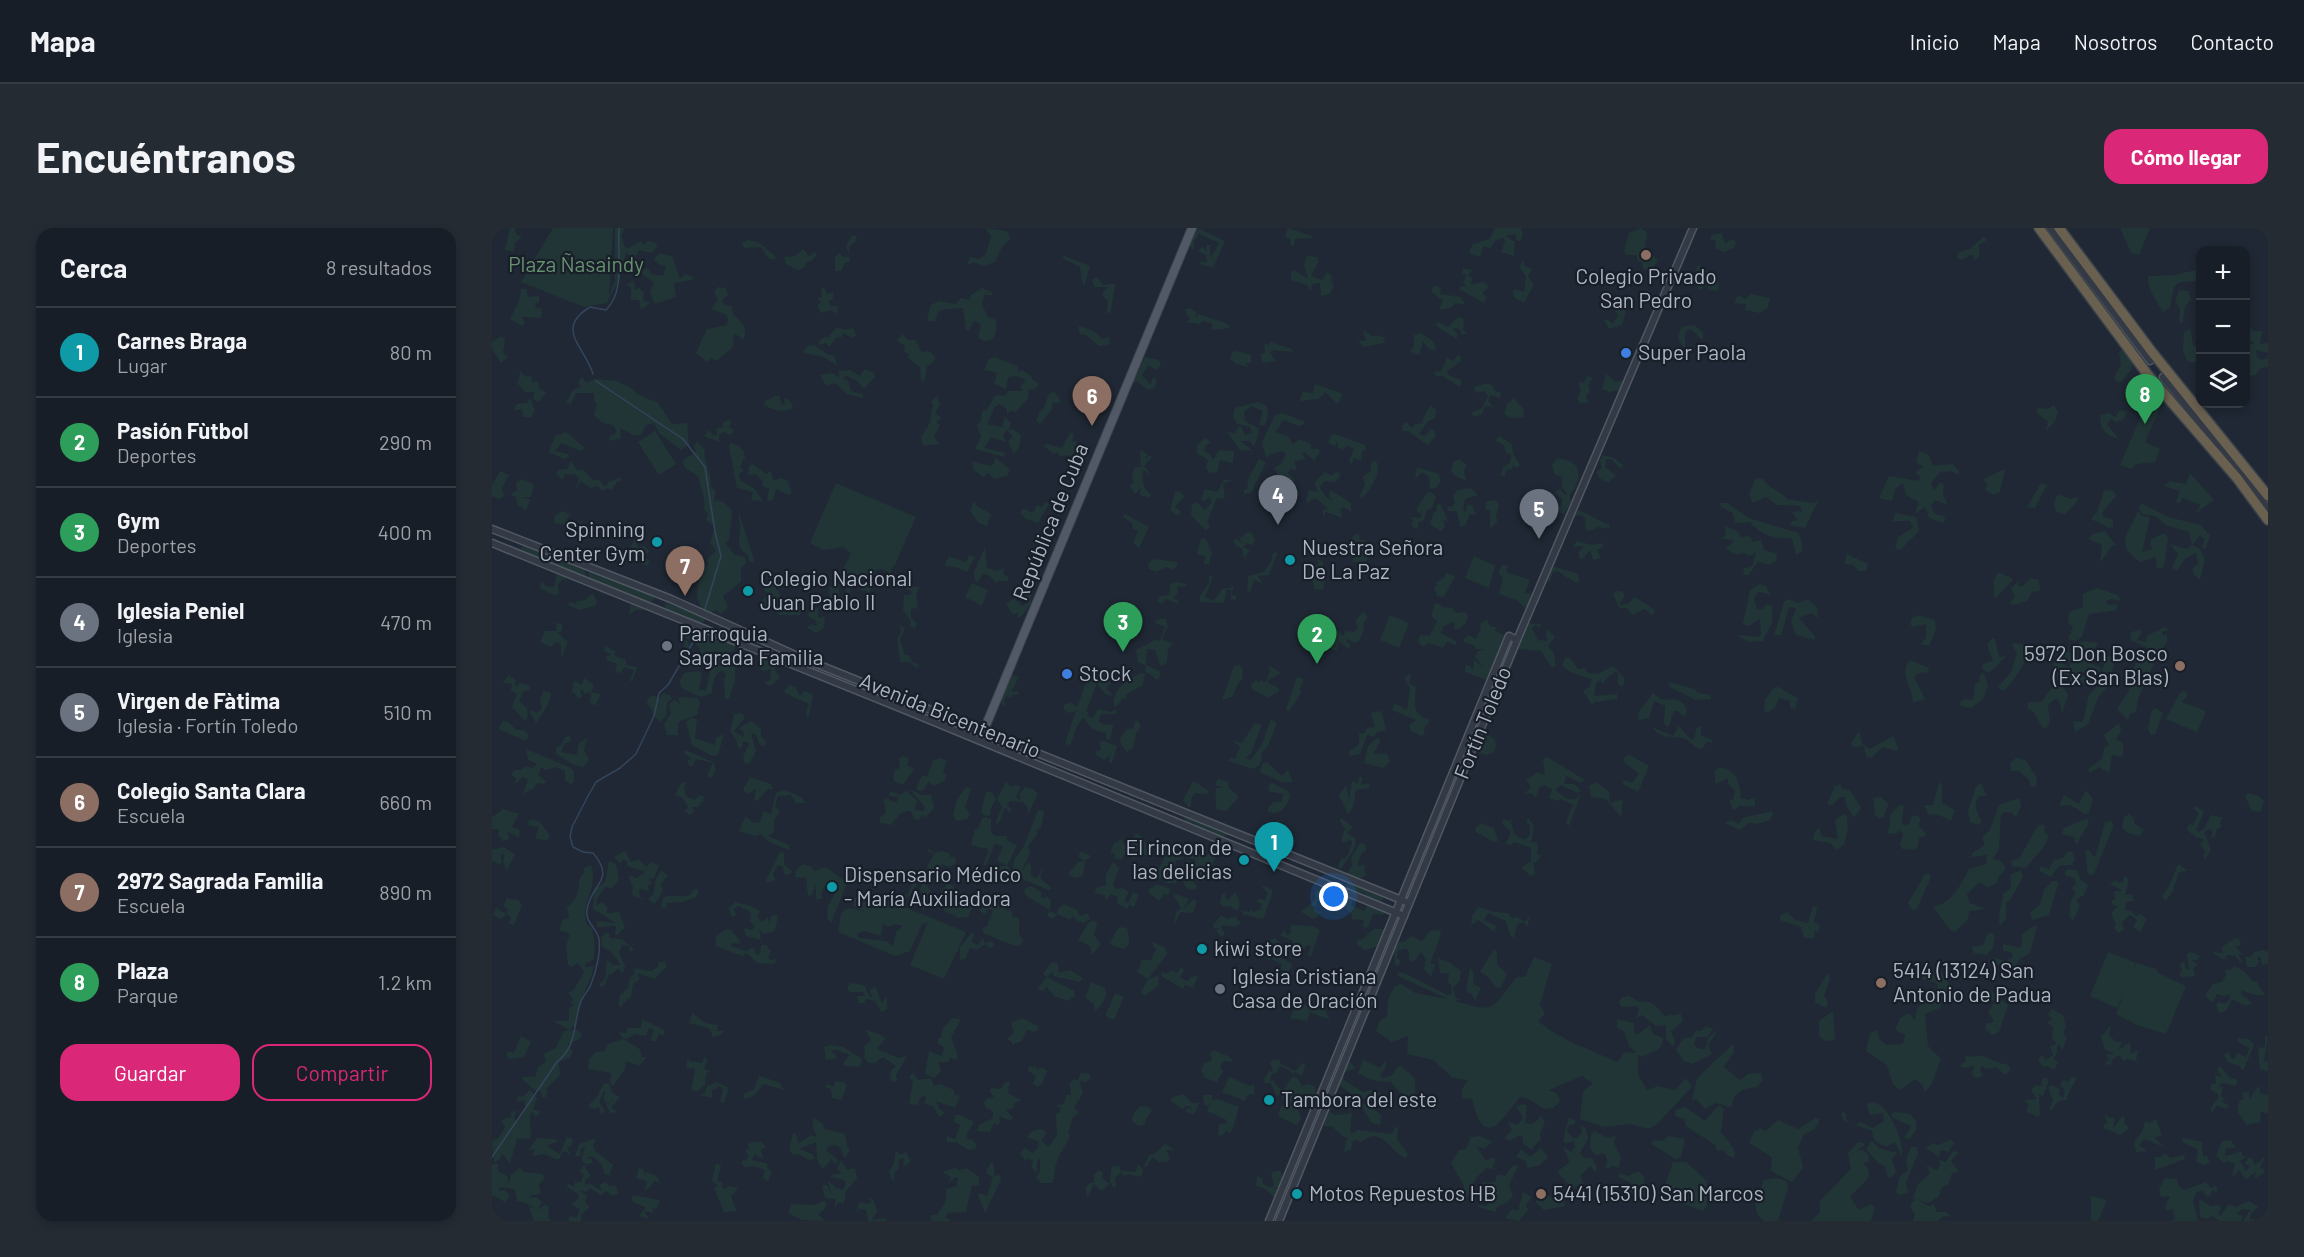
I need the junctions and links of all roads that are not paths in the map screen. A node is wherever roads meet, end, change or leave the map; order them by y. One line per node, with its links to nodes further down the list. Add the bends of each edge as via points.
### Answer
1 (1192, 228): 13 (main road, República de Cuba)
2 (1693, 228): 12 (street, Fortín Toledo)
3 (2039, 228): 6 (highway, via 2146,371)
4 (2050, 228): 6 (street)
5 (2059, 228): 6 (highway)
6 (2158, 369): 7 (highway); 8 (street); 9 (highway)
7 (2268, 496)
8 (2268, 508)
9 (2268, 520)
10 (492, 529): 13 (street, Avenida Bicentenario)
11 (492, 543): 14 (street, Avenida Bicentenario)
12 (1517, 640): 15 (street, Fortín Toledo, via 1509,636); 16 (street, Fortín Toledo)
13 (984, 730): 14 (street); 15 (street, Avenida Bicentenario)
14 (980, 740): 17 (street, Avenida Bicentenario)
15 (1400, 899): 16 (street, Avenida Bicentenario); 17 (street, Fortín Toledo)
16 (1409, 903): 18 (street, Fortín Toledo)
17 (1394, 912): 18 (street, Avenida Bicentenario); 19 (street, Fortín Toledo)
18 (1404, 916): 20 (street, Fortín Toledo)
19 (1269, 1221)
20 (1279, 1221)

